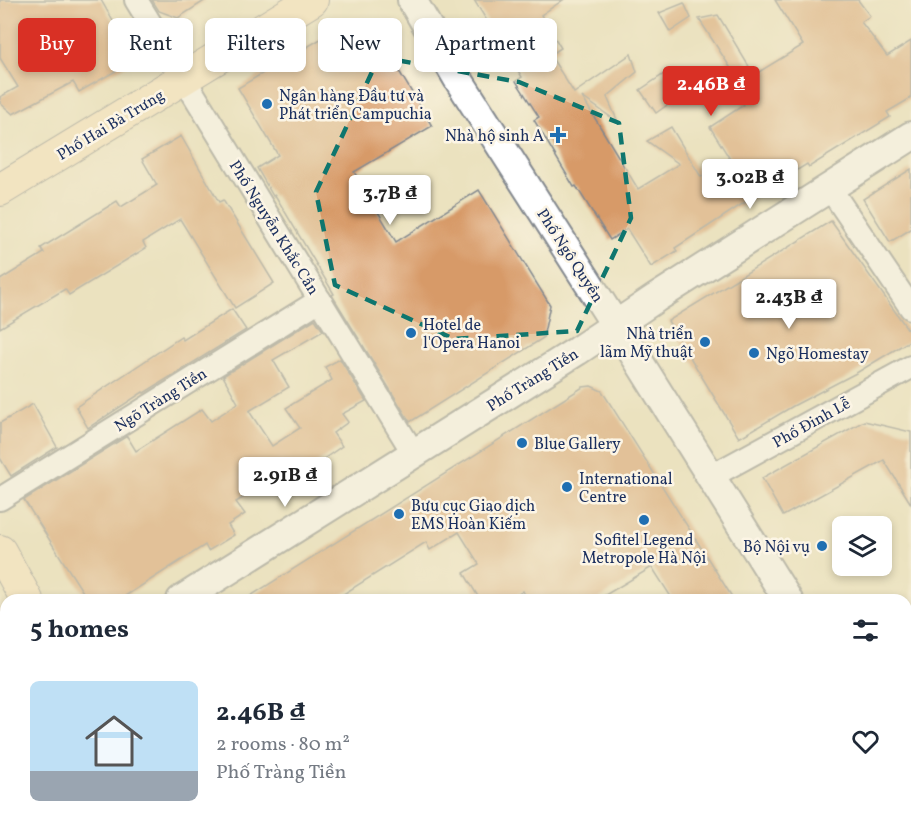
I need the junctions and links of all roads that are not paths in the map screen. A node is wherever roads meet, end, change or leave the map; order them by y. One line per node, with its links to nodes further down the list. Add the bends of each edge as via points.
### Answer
1 (136, 0): 4 (street, Phố Nguyễn Khắc Cần)
2 (312, 0): 4 (main road, Phố Hai Bà Trưng)
3 (412, 0): 10 (street, Phố Ngô Quyền, via 458,79)
4 (184, 79): 7 (main road, Phố Hai Bà Trưng); 8 (street, Phố Nguyễn Khắc Cần)
5 (911, 135): 6 (street, Phố Tràng Tiền)
6 (829, 187): 9 (street); 10 (street, Phố Tràng Tiền)
7 (0, 190)
8 (320, 300): 12 (street, Phố Nguyễn Khắc Cần); 14 (street, Ngõ Tràng Tiền)
9 (911, 308)
10 (616, 325): 12 (street, Phố Tràng Tiền); 13 (street, Phố Ngô Quyền)
11 (911, 367): 13 (street, Phố Đinh Lễ)
12 (414, 454): 17 (street, Phố Tràng Tiền)
13 (710, 477): 18 (street, Phố Ngô Quyền)
14 (0, 499)
15 (0, 551): 16 (main road)
16 (24, 594)
17 (191, 594)
18 (784, 594)

